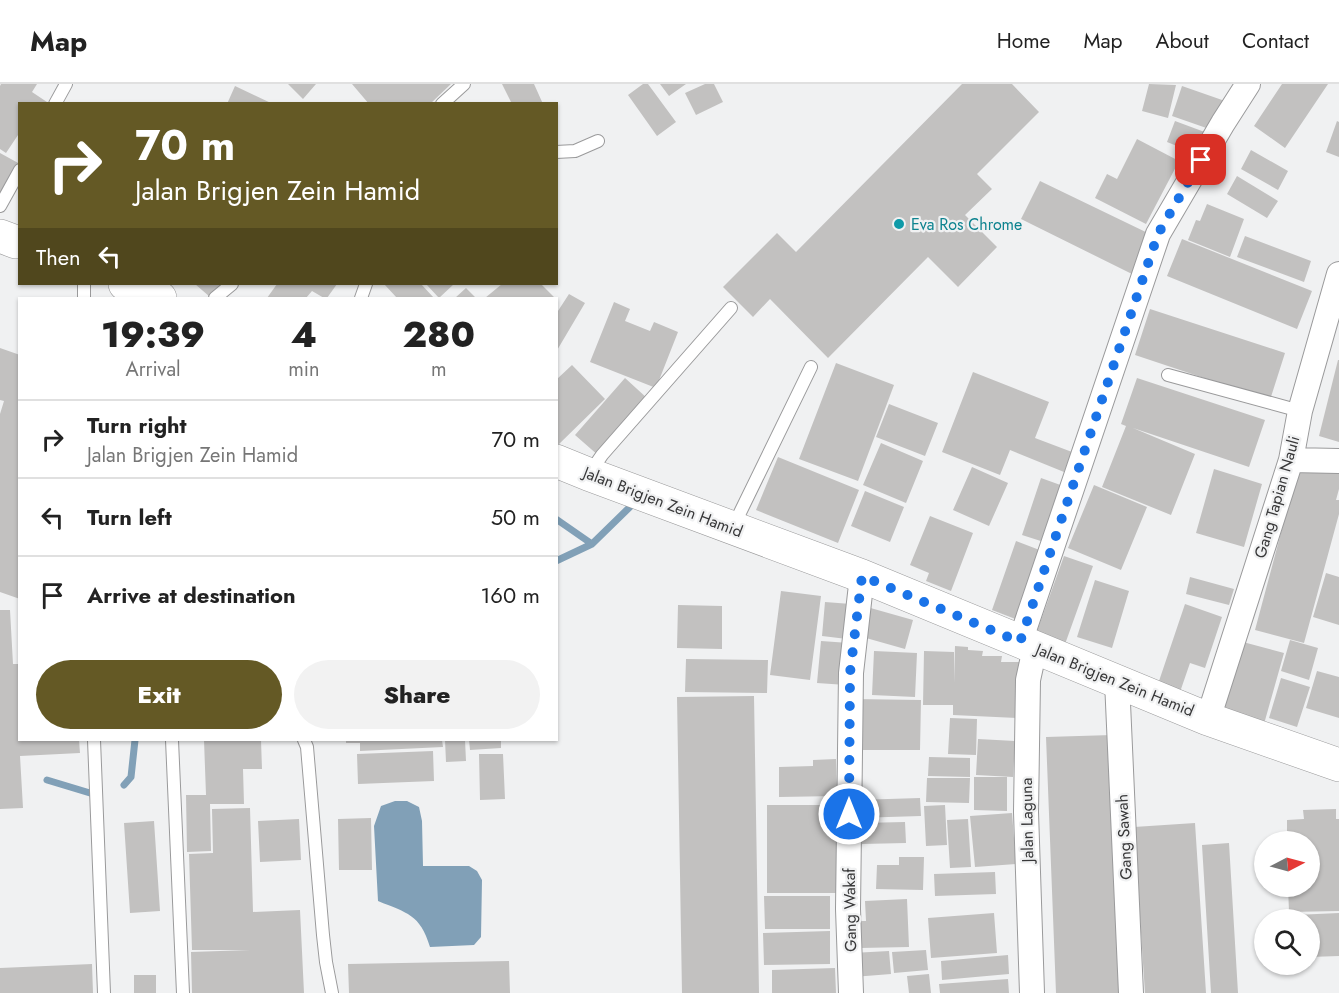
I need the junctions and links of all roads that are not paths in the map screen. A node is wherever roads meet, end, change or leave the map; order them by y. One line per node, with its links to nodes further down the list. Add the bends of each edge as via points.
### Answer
1 (66, 84): 4 (lane)
2 (464, 84): 5 (lane)
3 (1248, 84): 23 (street, Jalan Laguna, via 1158,234)
4 (56, 102)
5 (444, 102)
6 (598, 141): 7 (lane, via 575,151)
7 (558, 152)
8 (18, 174): 9 (lane)
9 (0, 206)
10 (1339, 274): 16 (street, Gang Tapian Nauli)
11 (231, 285): 12 (lane)
12 (216, 297)
13 (730, 308): 20 (lane)
14 (811, 367): 21 (lane)
15 (1168, 375): 16 (lane)
16 (1300, 411): 17 (street, Gang Tapian Nauli)
17 (1291, 460): 18 (street); 25 (street, Gang Tapian Nauli)
18 (1339, 461)
19 (558, 462): 20 (main road, Jalan Brigjen Zein Hamid)
20 (588, 474): 21 (main road, Jalan Brigjen Zein Hamid)
21 (732, 528): 22 (main road, Jalan Brigjen Zein Hamid)
22 (862, 576): 23 (main road, Jalan Brigjen Zein Hamid); 33 (street, Gang Wakaf, via 850,673)
23 (1028, 645): 24 (main road, Jalan Brigjen Zein Hamid); 34 (street, Jalan Laguna, via 1026,812)
24 (1117, 681): 25 (main road, Jalan Brigjen Zein Hamid); 35 (street, Gang Sawah)
25 (1208, 719): 29 (main road, Jalan Brigjen Zein Hamid)
26 (94, 741): 30 (lane)
27 (172, 741): 31 (lane)
28 (304, 741): 32 (lane)
29 (1339, 765)
30 (104, 993)
31 (183, 993)
32 (332, 993)
33 (851, 993)
34 (1032, 993)
35 (1131, 993)

